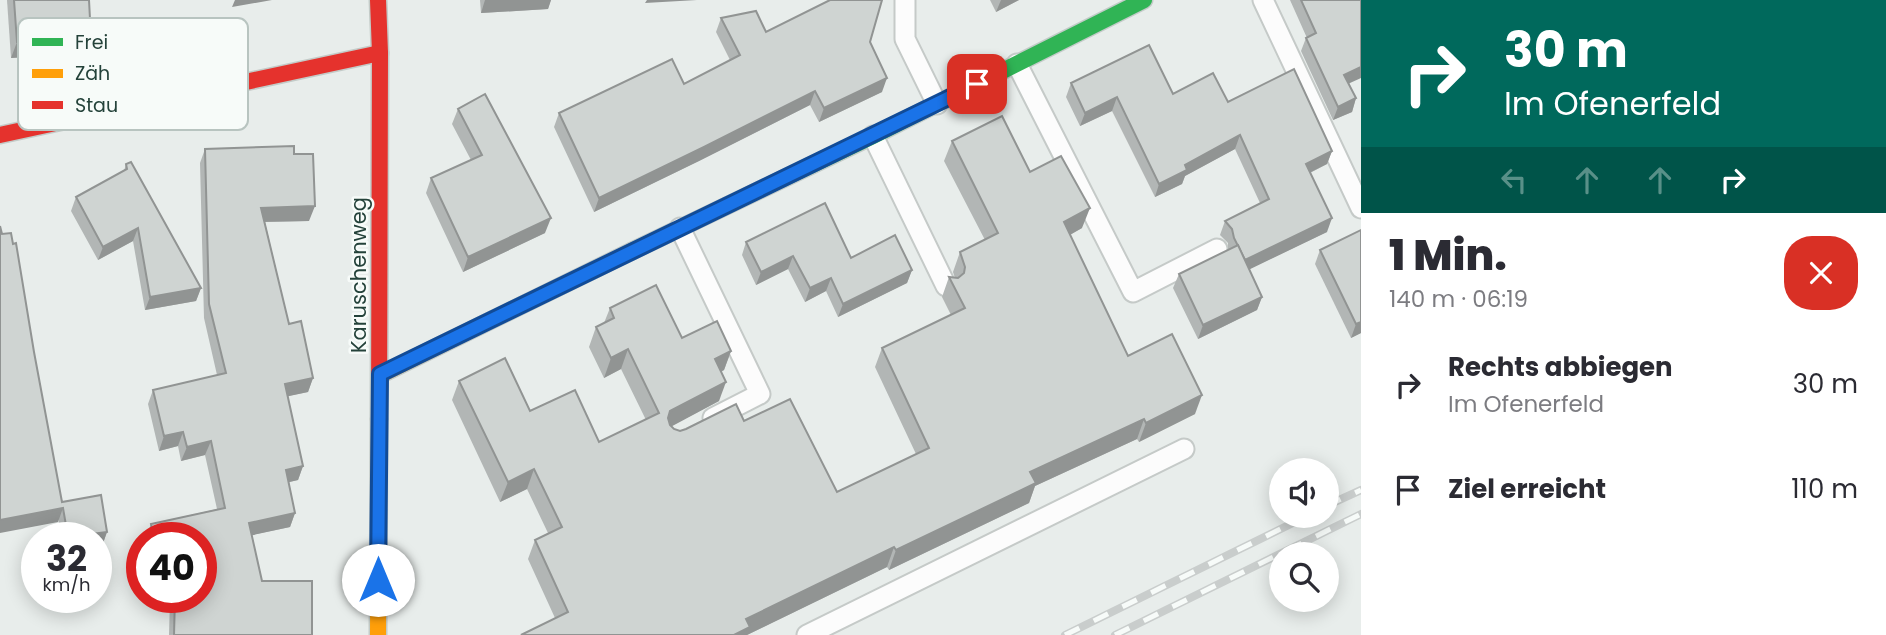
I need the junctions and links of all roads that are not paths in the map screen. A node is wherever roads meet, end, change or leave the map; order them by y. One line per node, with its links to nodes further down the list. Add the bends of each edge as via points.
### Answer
1 (378, 0): 7 (street, Karuschenweg)
2 (905, 0): 10 (lane, via 905,39)
3 (1092, 0): 6 (lane)
4 (1144, 0): 6 (street)
5 (1263, 0): 14 (lane)
6 (1093, 26): 8 (street)
7 (380, 53): 9 (street); 18 (street, Karuschenweg)
8 (1017, 64): 10 (street); 16 (lane, via 1133,292)
9 (248, 81)
10 (937, 104): 13 (street)
11 (23, 130): 12 (street)
12 (0, 135)
13 (873, 136): 15 (street); 17 (lane)
14 (1361, 208)
15 (680, 228): 18 (street); 19 (lane, via 760,394)
16 (1217, 249)
17 (946, 286)
18 (380, 374): 21 (street, Karuschenweg)
19 (698, 425)
20 (1184, 449): 22 (lane)
21 (378, 635)
22 (807, 635)

